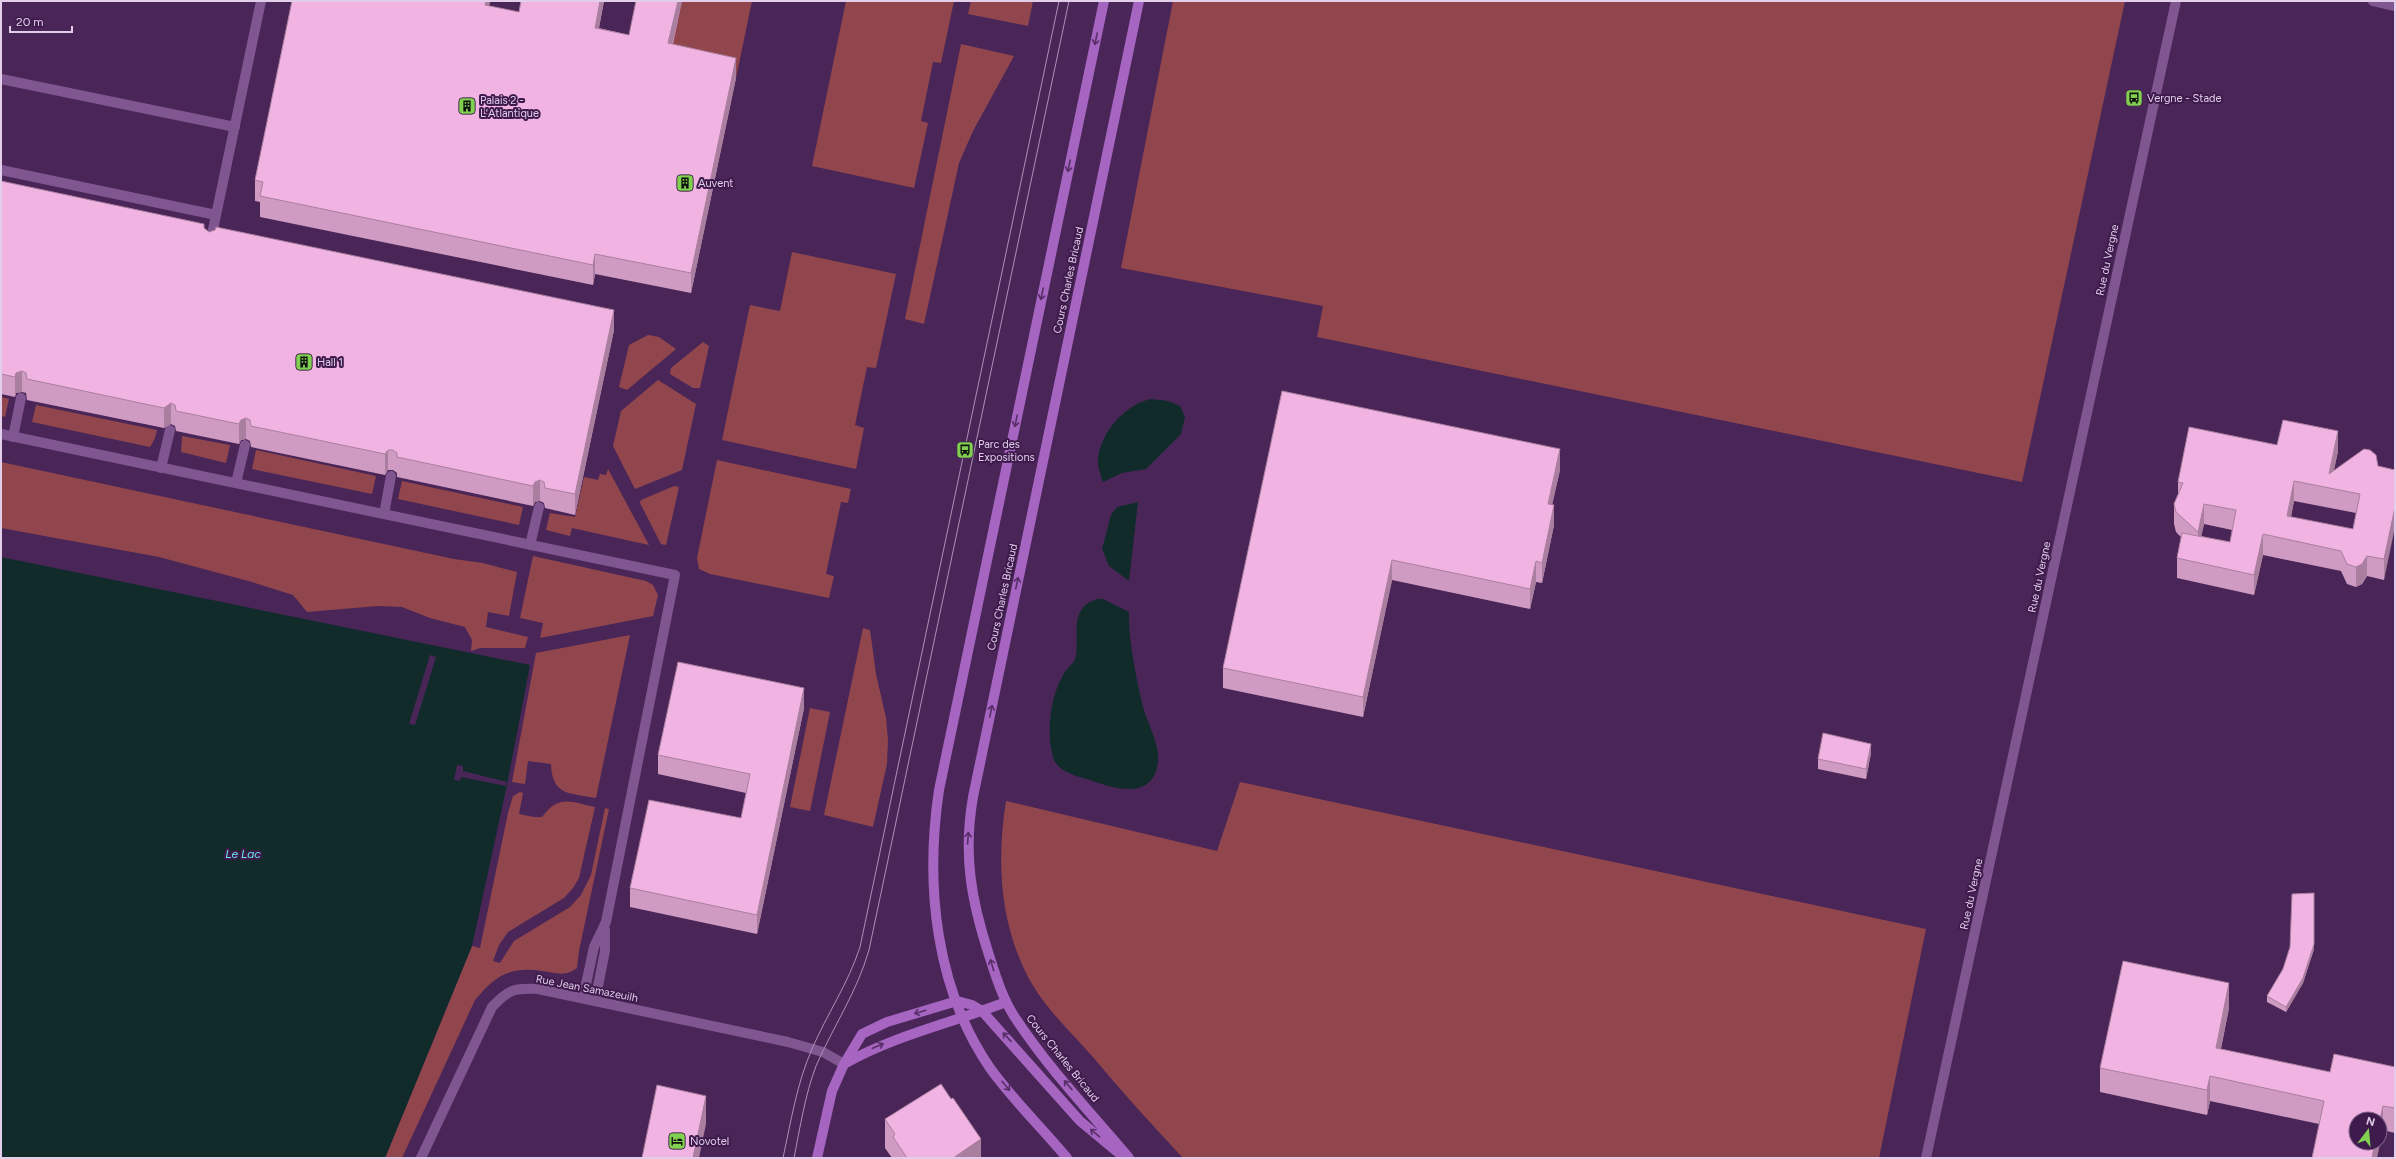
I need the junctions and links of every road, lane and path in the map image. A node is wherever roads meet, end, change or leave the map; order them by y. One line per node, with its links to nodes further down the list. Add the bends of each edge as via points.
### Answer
1 (261, 1): 8 (street)
2 (1104, 1): 26 (main road, Cours Charles Bricaud, one-way to 26, via 939,790 933,850 935,905 944,959)
3 (1139, 1): 27 (main road, Cours Charles Bricaud, one-way to 3, via 994,974 973,900 968,845 969,820)
4 (2176, 1): 36 (street, Rue du Vergne)
5 (2373, 1): 6 (street)
6 (2395, 6)
7 (1, 79): 8 (street)
8 (235, 127): 10 (street)
9 (1, 170): 10 (street)
10 (216, 215): 11 (street)
11 (210, 246)
12 (21, 398): 15 (street)
13 (170, 430): 17 (street)
14 (1, 434): 15 (street)
15 (13, 437): 17 (street)
16 (245, 445): 19 (street)
17 (161, 468): 19 (street)
18 (391, 476): 21 (street)
19 (236, 483): 21 (street)
20 (539, 507): 22 (street)
21 (384, 514): 22 (street)
22 (530, 545): 23 (street, via 675,575)
23 (604, 928): 24 (street, via 594,948); 25 (street, via 605,951)
24 (583, 998): 25 (street, Rue Jean Samazeuilh); 31 (street, Rue Jean Samazeuilh, via 538,989 519,988 506,993 492,1008)
25 (595, 1001): 30 (street, Rue Jean Samazeuilh, via 788,1042 823,1052)
26 (957, 1001): 28 (main road); 29 (main road, Cours Charles Bricaud); 30 (main road, one-way to 30, via 887,1022 862,1034)
27 (1006, 1002): 28 (main road); 35 (main road, Cours Charles Bricaud, one-way to 27, via 1031,1040)
28 (982, 1011): 29 (main road); 34 (main road, one-way to 28, via 1080,1121)
29 (964, 1018): 30 (main road, one-way to 29, via 895,1039); 33 (main road, Cours Charles Bricaud, one-way to 33, via 973,1040 991,1068)
30 (844, 1064): 32 (main road, via 827,1105)
31 (421, 1158)
32 (817, 1158)
33 (1067, 1158)
34 (1125, 1158)
35 (1130, 1158)
36 (1926, 1158)

